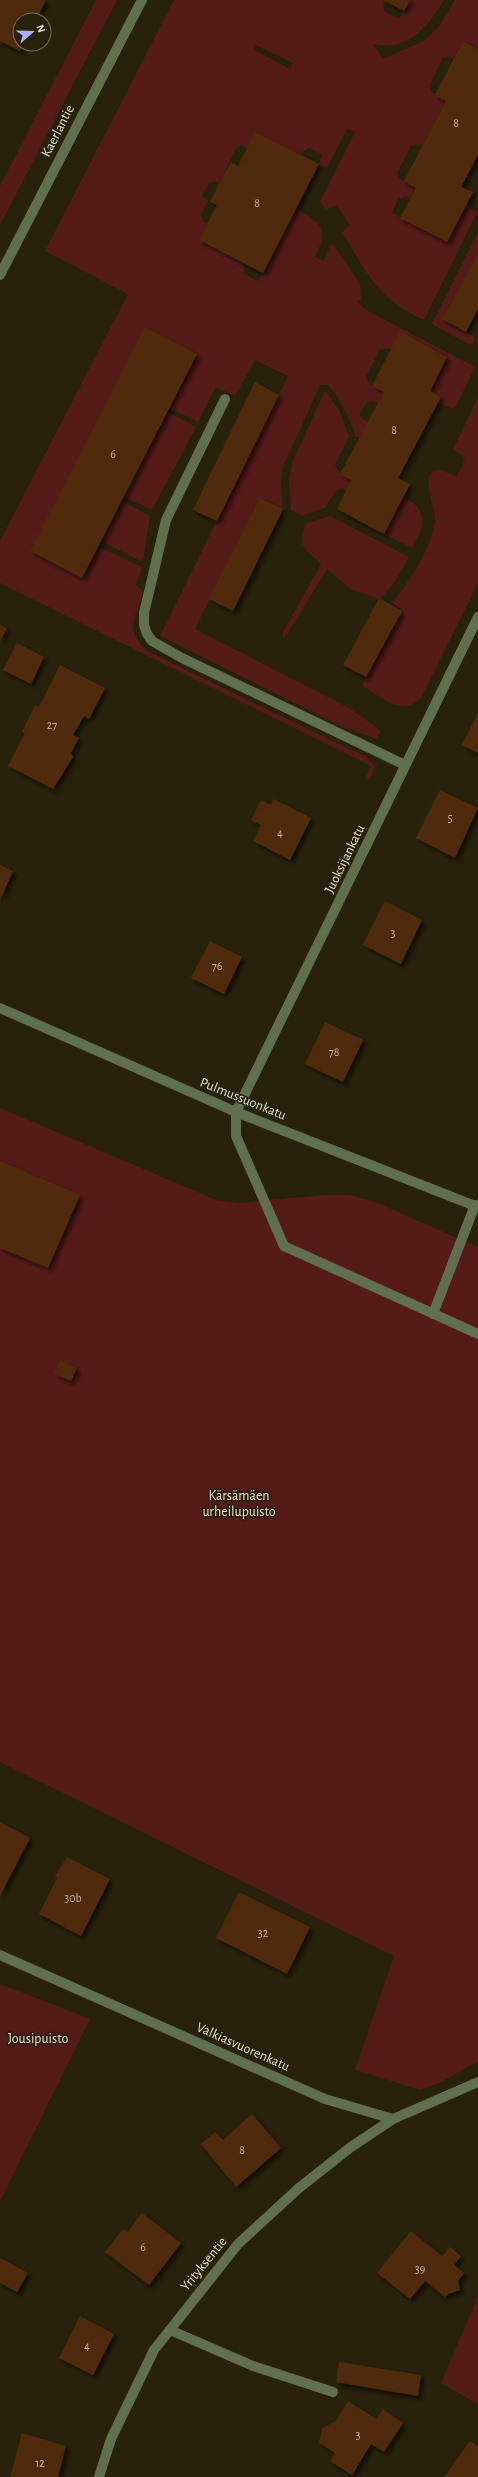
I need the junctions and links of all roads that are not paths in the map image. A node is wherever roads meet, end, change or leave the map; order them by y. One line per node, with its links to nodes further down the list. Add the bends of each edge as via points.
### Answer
1 (142, 0): 2 (street, Kaerlantie)
2 (0, 275)
3 (225, 399): 5 (street, via 166,520 144,613 147,634 152,641 182,658)
4 (478, 617): 5 (street, Juoksijankatu)
5 (405, 765): 7 (street, Juoksijankatu)
6 (0, 1008): 7 (street, Pulmussuonkatu)
7 (236, 1112): 8 (street, Pulmussuonkatu); 9 (street, via 236,1136 284,1246)
8 (476, 1206): 9 (street)
9 (433, 1314): 10 (street)
10 (478, 1334)
11 (0, 1955): 13 (street, Valkiasvuorenkatu, via 324,2099)
12 (478, 2082): 13 (street)
13 (393, 2119): 14 (street, Yrityksentie, via 350,2147 298,2188 238,2244)
14 (170, 2330): 15 (street, via 253,2366); 16 (street, Yrityksentie, via 154,2350 128,2400 111,2438)
15 (334, 2392)
16 (99, 2477)

